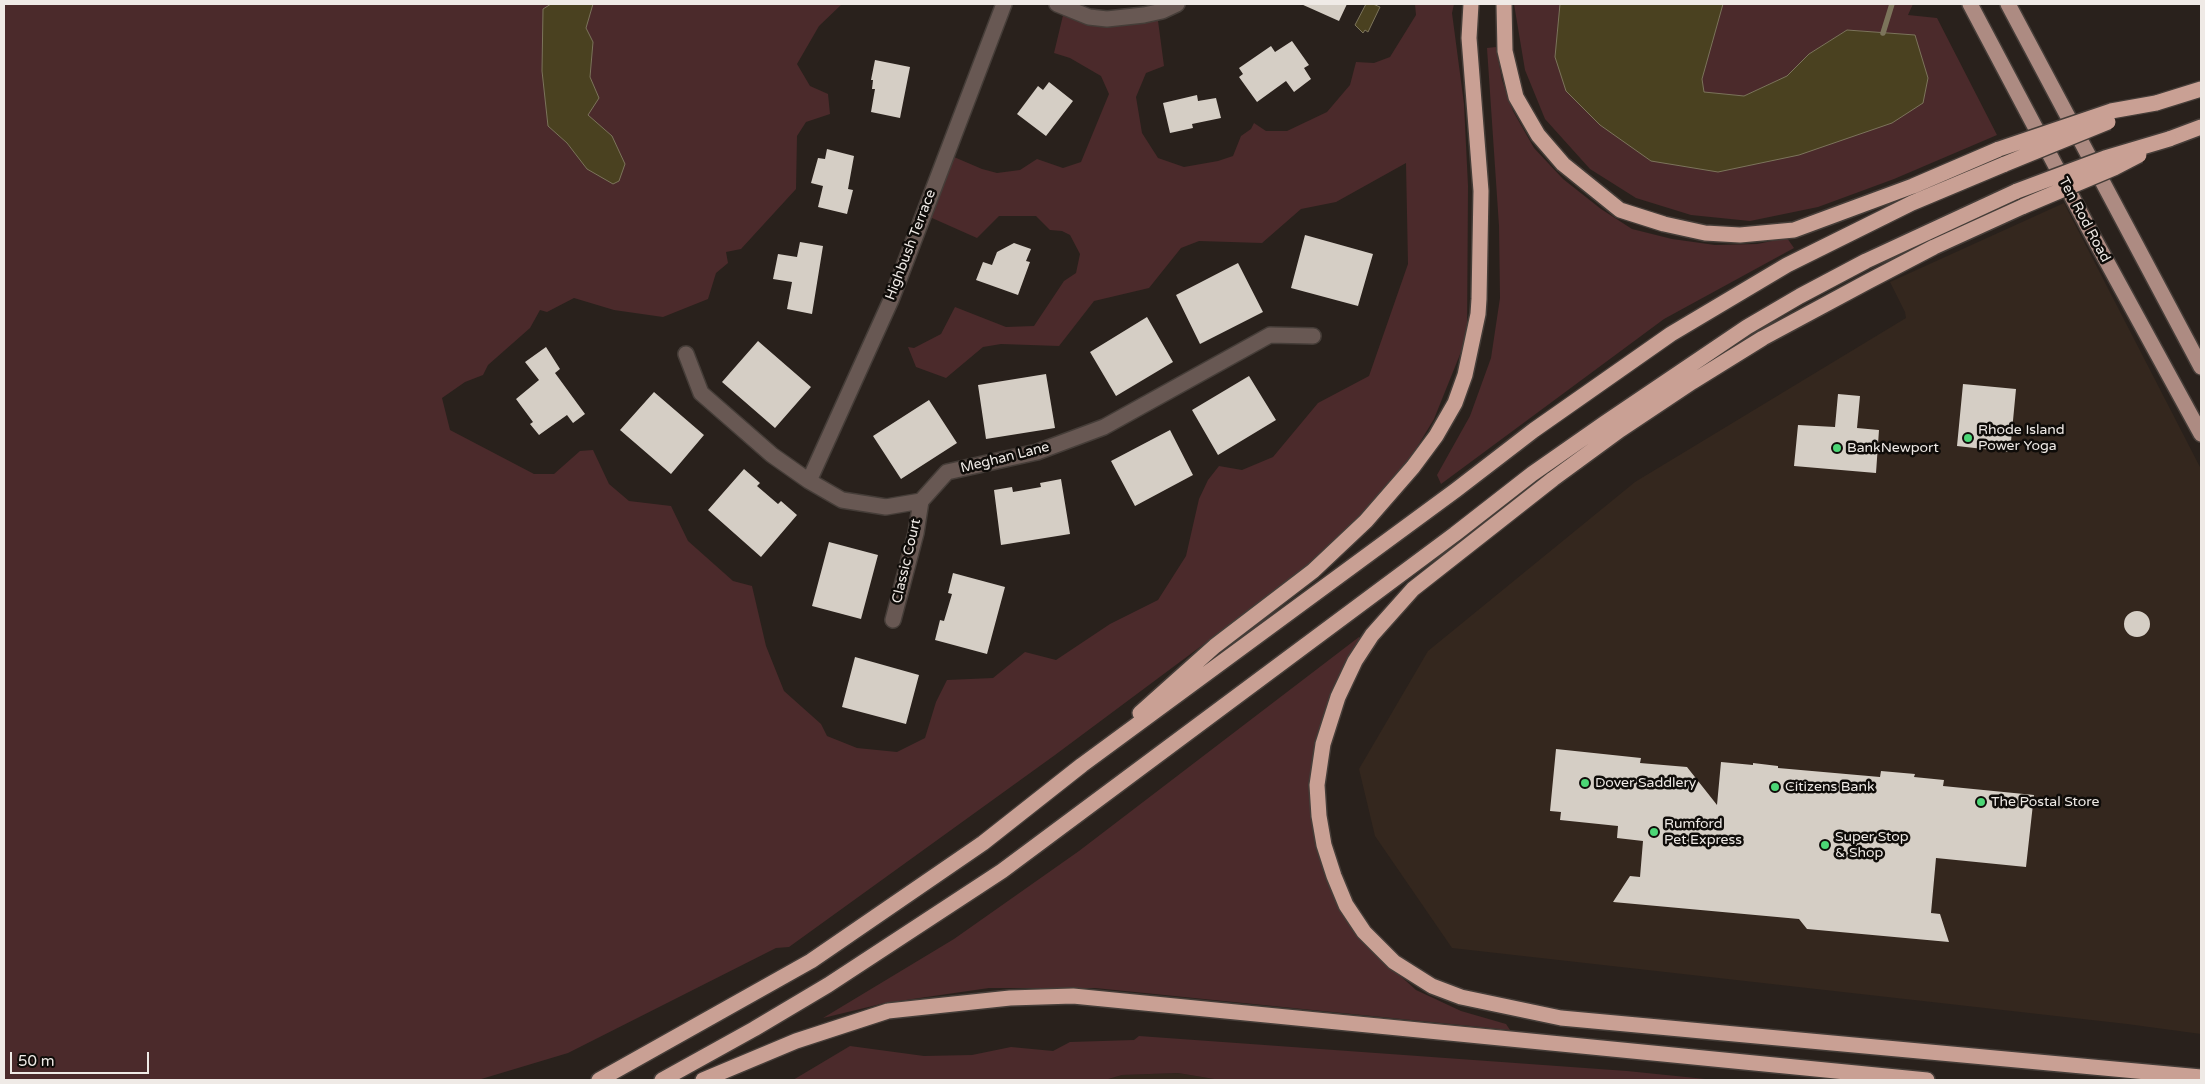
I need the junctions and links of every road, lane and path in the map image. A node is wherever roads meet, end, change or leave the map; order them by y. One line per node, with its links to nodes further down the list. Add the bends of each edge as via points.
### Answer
1 (1004, 4): 16 (street, Highbush Terrace, via 891,300)
2 (1057, 4): 3 (street, via 1107,19 1144,15)
3 (1177, 4)
4 (1471, 4): 19 (highway, via 1469,38 1481,190 1479,299 1465,376 1455,403 1413,467 1366,521 1313,570 1215,646)
5 (1504, 4): 9 (highway, bridge, via 1505,52 1516,97 1538,134 1563,164 1620,210 1705,233 1740,235 1794,230 1913,186 1999,149 2111,111)
6 (1970, 4): 15 (main road, Ten Rod Road)
7 (2008, 4): 14 (main road)
8 (2201, 89): 9 (highway)
9 (2156, 103): 19 (highway, bridge, via 1912,203 1787,266 1671,334 1534,430)
10 (2201, 126): 11 (highway)
11 (2169, 139): 20 (highway, bridge, via 2114,168 1934,247 1763,338 1620,430 1553,480 1413,590 1372,635 1338,697 1323,744 1317,786 1324,845 1346,905 1364,932 1394,962 1432,986 1461,998 1561,1018); 22 (highway, bridge, via 2105,158 2016,191 1866,261 1747,327 1532,474 1002,872 828,985)
12 (1313, 336): 17 (street, Meghan Lane, via 1270,335 1104,427 1037,452 947,472)
13 (686, 354): 16 (street, via 701,392 772,455)
14 (2201, 367)
15 (2201, 434)
16 (809, 482): 17 (street, via 842,500 886,507)
17 (921, 501): 18 (street, Classic Court)
18 (893, 620)
19 (1082, 765): 21 (highway, via 983,843 811,961)
20 (2201, 1077)
21 (599, 1080)
22 (662, 1080)
23 (703, 1080): 24 (highway, via 796,1041 888,1011 1010,998 1073,996)
24 (1926, 1080)

